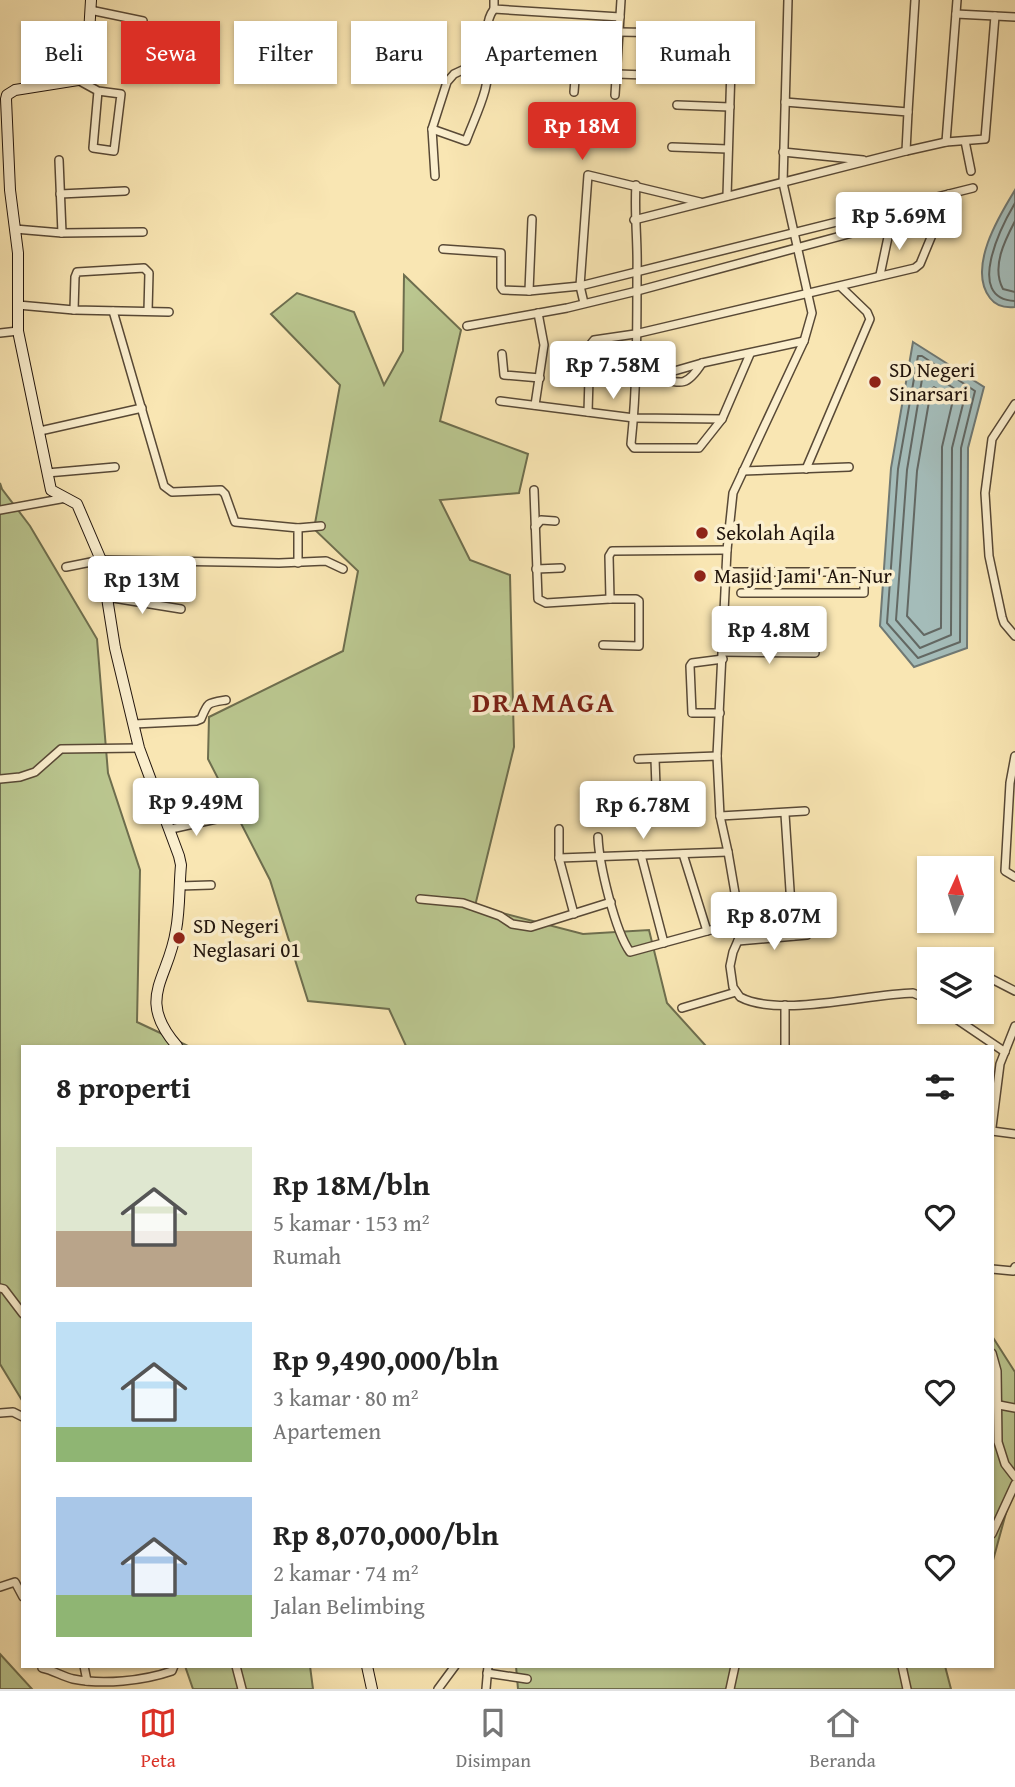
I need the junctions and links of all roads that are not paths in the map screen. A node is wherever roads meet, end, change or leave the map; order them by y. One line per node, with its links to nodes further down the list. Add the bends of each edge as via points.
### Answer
1 (494, 0): 7 (street)
2 (621, 0): 10 (street)
3 (788, 0): 26 (street)
4 (915, 0): 29 (street)
5 (957, 0): 8 (street)
6 (90, 5): 12 (street)
7 (494, 9): 10 (street); 13 (street)
8 (956, 14): 9 (street); 32 (street)
9 (995, 16): 11 (street); 31 (street, via 987,136)
10 (620, 17): 14 (street)
11 (1015, 17)
12 (143, 21)
13 (488, 21)
14 (620, 21)
15 (461, 70): 30 (street, via 450,76)
16 (54, 84): 22 (street)
17 (85, 84): 23 (street)
18 (486, 84): 30 (street, via 466,141)
19 (575, 84): 24 (street)
20 (616, 84): 25 (street)
21 (731, 84): 28 (street)
22 (5, 92): 37 (street)
23 (98, 92): 23 (street, via 93,148 114,151 121,94)
24 (574, 92)
25 (615, 95)
26 (785, 103): 29 (street); 36 (street)
27 (677, 105): 28 (street)
28 (730, 107): 34 (street)
29 (908, 112): 35 (street)
30 (432, 129): 41 (street)
31 (965, 141): 32 (street); 40 (street)
32 (946, 142): 35 (street)
33 (672, 147): 34 (street)
34 (728, 149): 49 (street)
35 (906, 151): 39 (street)
36 (783, 152): 39 (street); 42 (street)
37 (4, 157): 45 (street)
38 (59, 160): 47 (street)
39 (870, 160): 42 (street)
40 (971, 171)
41 (435, 176)
42 (783, 183): 49 (street); 56 (street)
43 (636, 185): 50 (street); 53 (street); 63 (street, via 587,176)
44 (972, 188): 48 (street)
45 (5, 190): 55 (street)
46 (125, 191): 47 (street)
47 (61, 194): 58 (street)
48 (949, 194): 51 (street); 56 (street)
49 (727, 196): 50 (street)
50 (702, 202): 53 (street)
51 (941, 209): 54 (street); 62 (street, via 918,267)
52 (532, 219): 65 (street)
53 (634, 220): 61 (street)
54 (891, 223): 59 (street); 62 (street)
55 (15, 229): 58 (street); 69 (street)
56 (793, 231): 59 (street); 61 (street)
57 (143, 232): 58 (street)
58 (62, 233)
59 (797, 248): 66 (street); 67 (street)
60 (443, 249): 65 (street, via 499,252 502,289)
61 (638, 270): 63 (street); 66 (street)
62 (880, 275): 64 (street)
63 (580, 286): 65 (street); 68 (street)
64 (841, 287): 67 (street); 96 (street, via 870,319)
65 (529, 291)
66 (637, 291): 68 (street); 78 (street)
67 (808, 292): 78 (street); 79 (street, via 812,313)
68 (584, 303): 74 (street)
69 (18, 305): 70 (street); 76 (street)
70 (74, 310): 71 (street); 72 (street, via 77,272 144,268 149,273)
71 (113, 311): 72 (street); 89 (street)
72 (148, 311): 73 (street)
73 (169, 312)
74 (538, 313): 75 (street); 84 (street, via 544,345)
75 (467, 326)
76 (18, 331): 77 (street); 93 (street)
77 (0, 333)
78 (635, 334): 85 (street); 90 (street, via 592,342)
79 (804, 341): 81 (street); 97 (street)
80 (502, 354): 84 (street, via 504,375)
81 (750, 354): 82 (street); 92 (street)
82 (702, 363): 83 (street); 83 (street, via 686,382)
83 (654, 376): 85 (street)
84 (540, 378): 88 (street)
85 (636, 382): 91 (street)
86 (500, 401): 88 (street)
87 (1015, 404): 118 (street, via 990,444 985,506 989,556 1002,617)
88 (536, 405): 90 (street)
89 (142, 408): 93 (street); 105 (street, via 162,481 169,491 221,490 234,522)
90 (588, 412): 91 (street)
91 (634, 418): 92 (street); 92 (street, via 634,447 694,449)
92 (722, 419)
93 (40, 431): 98 (street)
94 (116, 467): 98 (street)
95 (849, 467): 96 (street)
96 (806, 469): 97 (street)
97 (743, 471): 106 (street, via 733,493)
98 (47, 473): 100 (street, via 53,492)
99 (534, 490): 104 (street)
100 (66, 498): 101 (street); 107 (street, via 77,504)
101 (0, 510)
102 (555, 521): 104 (street, via 541,520)
103 (321, 526): 105 (street)
104 (535, 527): 111 (street)
105 (298, 528): 108 (street)
106 (727, 550): 113 (street); 116 (street, via 612,551)
107 (102, 560): 108 (street); 109 (street); 115 (street)
108 (298, 563): 110 (street, via 326,561)
109 (66, 567)
110 (343, 569)
111 (536, 569): 112 (street); 116 (street, via 537,596 542,603)
112 (561, 569)
113 (726, 572): 114 (street, via 864,572 864,593); 121 (street)
114 (741, 593)
115 (107, 597): 117 (street); 124 (street)
116 (610, 599): 119 (street, via 639,601 639,646)
117 (181, 608)
118 (1015, 636)
119 (603, 645)
120 (815, 653): 121 (street)
121 (723, 656): 123 (street); 123 (street, via 690,666 692,713)
122 (226, 700): 124 (street, via 209,703 196,721)
123 (720, 713): 126 (street)
124 (134, 724): 125 (street)
125 (139, 748): 130 (street, via 61,749 35,772); 136 (street)
126 (717, 756): 129 (street); 134 (street)
127 (1015, 756): 144 (street, via 1005,871)
128 (638, 759): 129 (street)
129 (655, 759): 133 (street)
130 (0, 779)
131 (805, 811): 132 (street)
132 (785, 814): 134 (street); 153 (street)
133 (657, 815)
134 (720, 816): 139 (street)
135 (216, 819): 136 (street)
136 (171, 829): 146 (street, via 181,865)
137 (559, 829): 143 (street)
138 (598, 837): 142 (street)
139 (728, 852): 140 (street); 150 (street)
140 (683, 854): 141 (street); 151 (street)
141 (641, 855): 142 (street); 155 (street)
142 (599, 856): 143 (street); 148 (street)
143 (559, 858): 149 (street)
144 (1015, 877)
145 (211, 884): 146 (street)
146 (179, 886): 164 (street, via 176,930 156,1005)
147 (420, 899): 149 (street, via 463,903 525,927)
148 (611, 902): 149 (street); 155 (street, via 628,951)
149 (574, 914)
150 (740, 922): 151 (street); 154 (street)
151 (707, 931): 155 (street)
152 (807, 935): 153 (street)
153 (793, 936): 154 (street)
154 (738, 941): 158 (street, via 730,966)
155 (664, 943)
156 (994, 980): 157 (street)
157 (1015, 991)
158 (736, 992): 160 (street, via 752,1002); 161 (street)
159 (917, 994): 160 (street)
160 (785, 1005): 165 (street)
161 (682, 1008)
162 (964, 1024): 166 (street)
163 (1015, 1026): 166 (street)
164 (176, 1045)
165 (785, 1045)
166 (1005, 1052): 167 (street)
167 (994, 1108)
168 (994, 1129): 169 (street)
169 (1015, 1134)
170 (1015, 1267): 171 (street, via 1013,1271)
171 (994, 1269)
172 (0, 1289): 173 (street)
173 (21, 1311)
174 (994, 1360): 175 (street)
175 (999, 1405): 176 (street); 179 (street, via 998,1442)
176 (1015, 1408)
177 (0, 1413): 178 (street)
178 (21, 1416)
179 (1015, 1477)
180 (1015, 1484): 181 (street)
181 (994, 1530)
182 (0, 1587): 183 (street, via 15,1582)
183 (21, 1593)
184 (42, 1668): 194 (street)
185 (84, 1668): 194 (street)
186 (173, 1668): 194 (street, via 161,1675)
187 (237, 1668): 195 (street)
188 (367, 1668): 196 (street)
189 (454, 1668): 197 (street)
190 (735, 1668): 199 (street)
191 (902, 1668): 200 (street)
192 (487, 1669): 193 (street); 198 (street)
193 (527, 1679)
194 (87, 1681)
195 (242, 1689)
196 (372, 1689)
197 (438, 1689)
198 (485, 1689)
199 (730, 1689)
200 (907, 1689)

